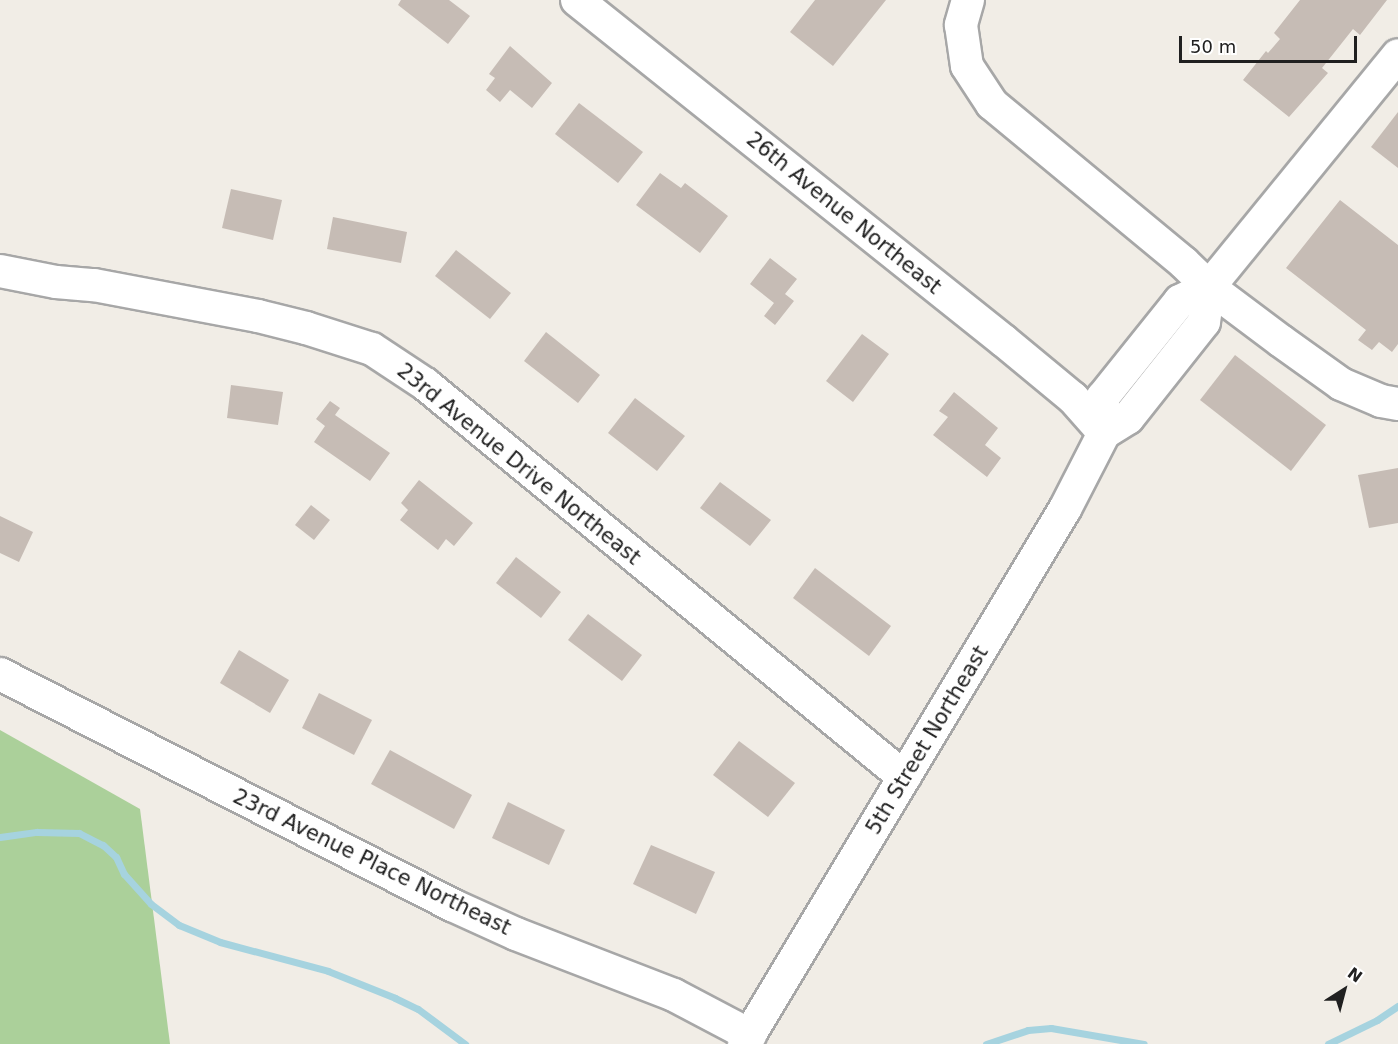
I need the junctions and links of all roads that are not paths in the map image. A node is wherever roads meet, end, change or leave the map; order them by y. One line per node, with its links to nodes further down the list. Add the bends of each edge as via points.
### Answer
1 (577, 0): 7 (street, 26th Avenue Northeast, via 1004,341 1073,398)
2 (968, 0): 5 (street, via 961,25 967,66 992,104)
3 (1398, 55): 5 (street)
4 (0, 271): 9 (street, 23rd Avenue Drive Northeast, via 258,316 372,350 425,384)
5 (1209, 287): 6 (street, via 1341,384); 7 (street, via 1180,301 1103,397)
6 (1398, 404)
7 (1104, 433): 9 (street, 5th Street Northeast, via 1065,509)
8 (0, 674): 10 (street, 23rd Avenue Place Northeast, via 452,905 674,995)
9 (904, 777): 10 (street, 5th Street Northeast)
10 (747, 1040)

